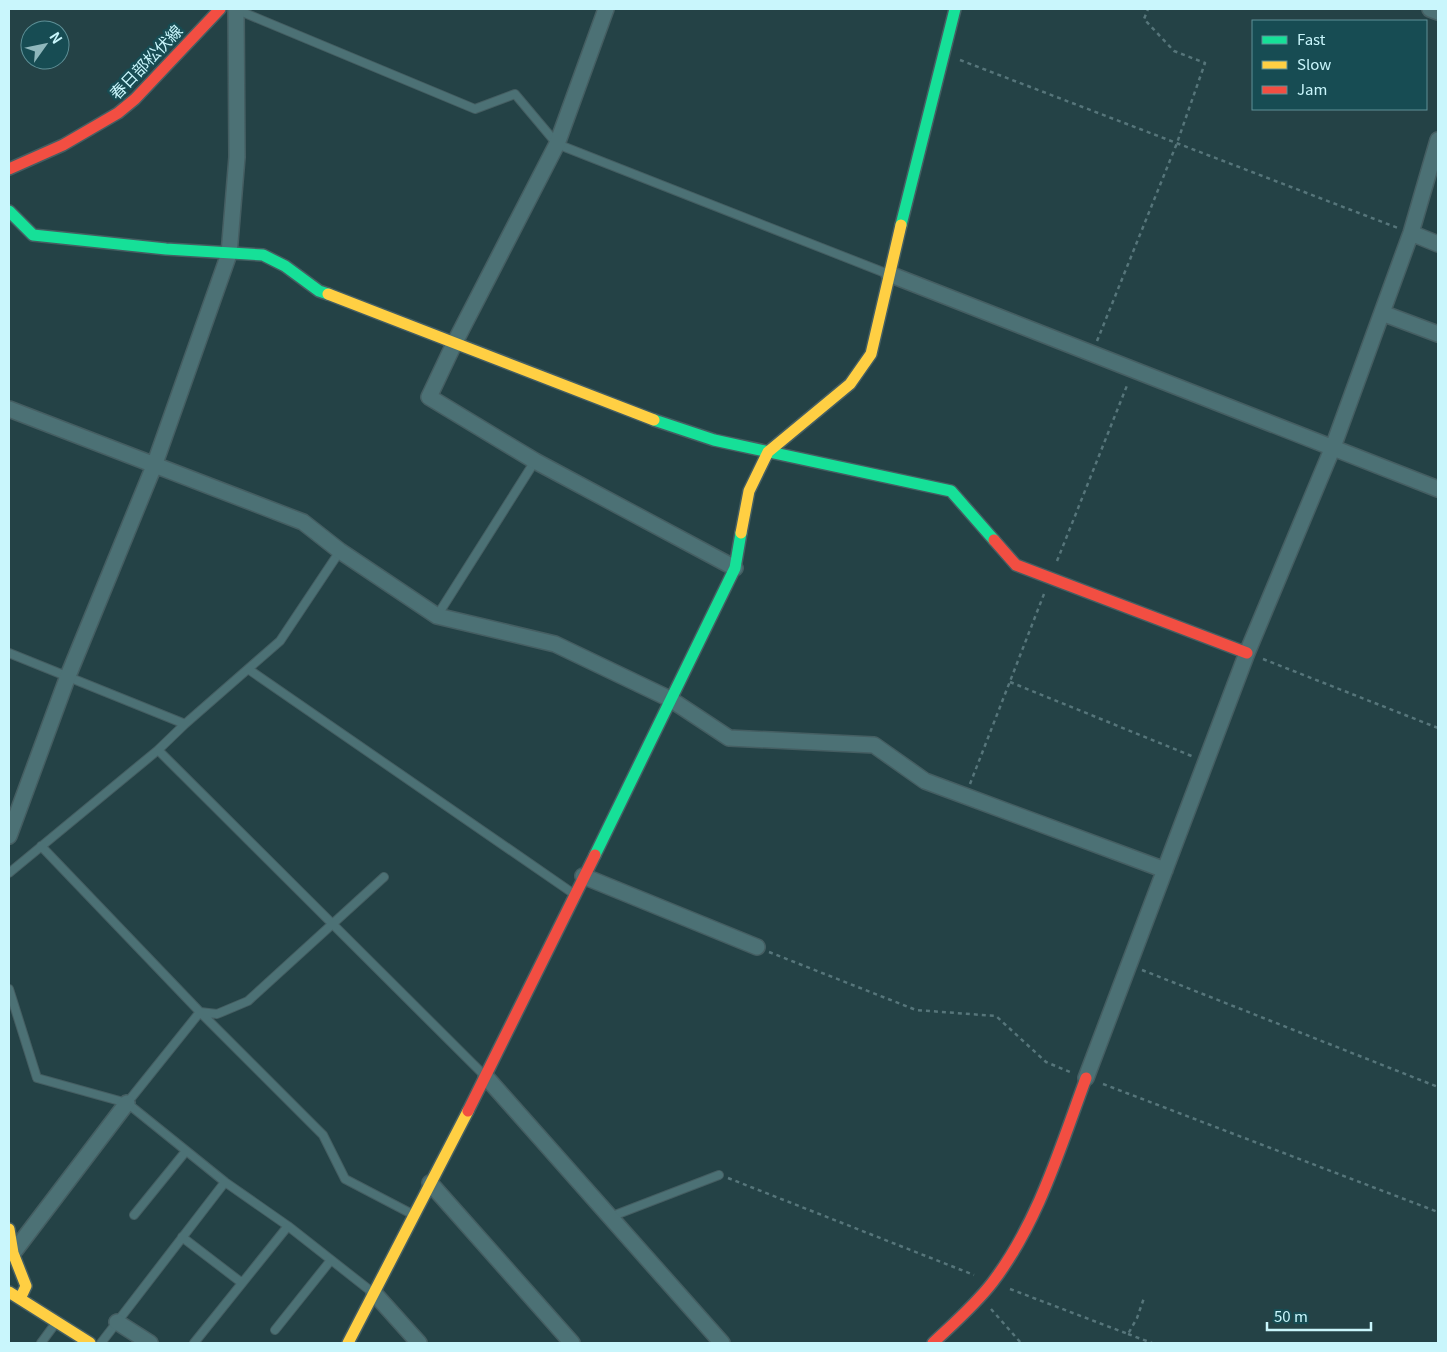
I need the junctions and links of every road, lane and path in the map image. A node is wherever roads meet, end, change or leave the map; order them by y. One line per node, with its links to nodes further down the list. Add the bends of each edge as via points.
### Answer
1 (220, 9): 12 (street, 春日部松伏線, via 118,114 63,145)
2 (235, 9): 11 (lane, via 475,109 515,94); 16 (street, via 237,157)
3 (606, 9): 11 (street)
4 (955, 9): 8 (street)
5 (1148, 9): 10 (path, via 1144,19 1174,51 1205,63)
6 (1430, 9): 7 (street)
7 (1438, 12)
8 (944, 54): 10 (path); 17 (street)
9 (1438, 140): 14 (street)
10 (1177, 143): 14 (path); 21 (path)
11 (557, 144): 17 (lane); 20 (street)
12 (9, 169)
13 (9, 211): 16 (street, via 33,235)
14 (1411, 232): 15 (street); 18 (street)
15 (1438, 244)
16 (229, 254): 20 (street, via 263,255 319,291); 26 (street)
17 (889, 274): 21 (street); 24 (street, via 871,354 850,384)
18 (1382, 313): 19 (street); 23 (street)
19 (1438, 334)
20 (455, 342): 24 (street, via 668,425); 25 (street, via 430,397)
21 (1092, 353): 23 (street)
22 (9, 409): 26 (street)
23 (1333, 447): 27 (street); 32 (street)
24 (768, 452): 29 (street, via 749,491); 32 (street, via 951,491 1016,565)
25 (535, 461): 29 (street); 30 (lane)
26 (154, 466): 28 (street, via 302,522); 34 (street)
27 (1438, 489)
28 (340, 550): 30 (street); 33 (lane, via 280,641)
29 (735, 568): 36 (street)
30 (437, 616): 36 (street, via 555,644)
31 (9, 653): 34 (lane)
32 (1247, 653): 38 (path); 40 (street)
33 (248, 669): 37 (lane); 47 (lane)
34 (68, 676): 37 (lane); 41 (street)
35 (1010, 682): 40 (path)
36 (670, 699): 43 (street, via 729,738 874,745 925,781); 45 (street)
37 (185, 724): 39 (lane)
38 (1438, 728)
39 (158, 750): 42 (lane); 48 (lane)
40 (1206, 762): 43 (street)
41 (9, 836)
42 (41, 846): 44 (lane); 52 (lane)
43 (1165, 870): 50 (street)
44 (9, 873)
45 (583, 876): 47 (street); 49 (street)
46 (384, 877): 48 (lane)
47 (574, 894): 53 (street)
48 (332, 924): 52 (lane, via 248,1002 217,1014); 53 (lane)
49 (757, 947): 54 (path, via 916,1010 996,1016 1046,1062)
50 (1129, 965): 54 (street); 55 (path)
51 (9, 989): 56 (lane, via 37,1078)
52 (200, 1012): 56 (lane); 63 (lane, via 323,1135 345,1179)
53 (486, 1077): 60 (street); 64 (street)
54 (1086, 1078): 61 (path); 70 (street, via 1034,1211)
55 (1438, 1087)
56 (127, 1103): 57 (lane); 68 (street)
57 (186, 1151): 59 (lane); 62 (lane)
58 (719, 1175): 64 (lane); 70 (path)
59 (225, 1182): 65 (lane); 67 (lane)
60 (430, 1183): 63 (street); 88 (street)
61 (1438, 1212)
62 (134, 1215)
63 (414, 1215): 73 (street)
64 (610, 1217): 89 (street)
65 (288, 1226): 69 (lane); 71 (lane)
66 (9, 1229): 68 (street)
67 (182, 1237): 71 (lane); 78 (lane)
68 (13, 1253): 76 (street, via 26,1286)
69 (331, 1260): 73 (lane); 79 (lane)
70 (992, 1282): 74 (street); 80 (path)
71 (242, 1283): 85 (lane)
72 (9, 1292): 76 (street)
73 (374, 1293): 86 (street); 87 (street)
74 (980, 1297): 90 (street); 91 (path)
75 (1144, 1298): 80 (path)
76 (20, 1299): 77 (street)
77 (56, 1322): 81 (lane); 82 (street)
78 (117, 1322): 83 (lane); 84 (street)
79 (275, 1330)
80 (1128, 1334): 92 (path)
81 (42, 1343)
82 (90, 1343)
83 (101, 1343)
84 (150, 1343)
85 (194, 1343)
86 (348, 1343)
87 (419, 1343)
88 (572, 1343)
89 (722, 1343)
90 (933, 1343)
91 (1022, 1343)
92 (1152, 1343)

